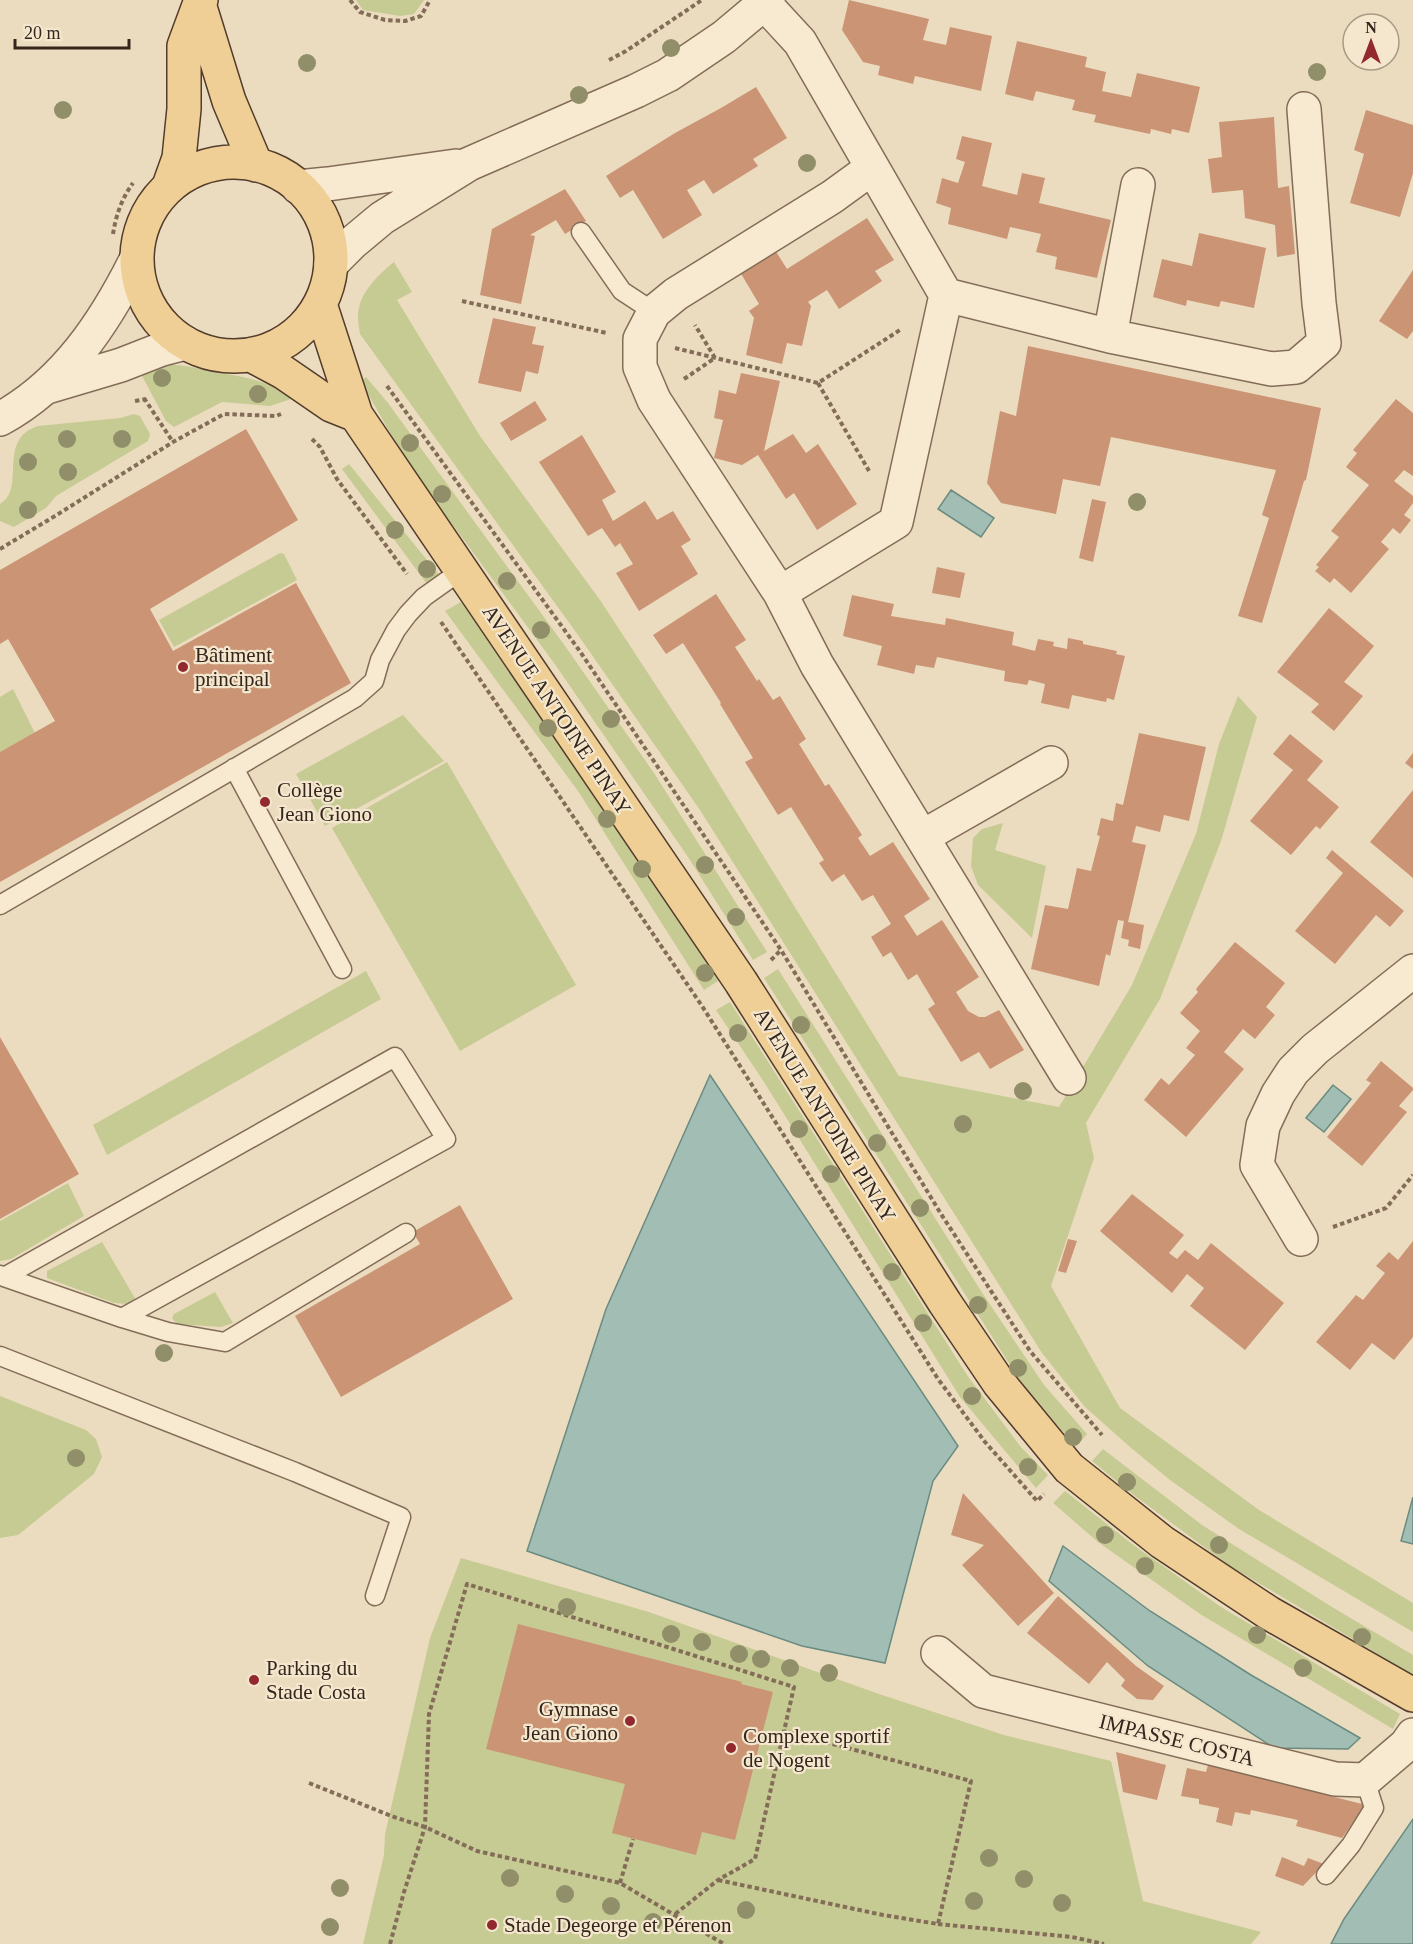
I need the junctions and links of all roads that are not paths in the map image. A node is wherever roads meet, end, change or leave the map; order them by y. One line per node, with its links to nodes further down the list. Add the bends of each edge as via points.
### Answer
1 (766, 2): 4 (street, via 668,75); 6 (street, via 800,42)
2 (201, 3): 5 (main road, via 228,101); 8 (main road, via 184,46 184,109 178,158)
3 (1304, 109): 16 (street, via 1324,343 1296,367 1272,369)
4 (469, 164): 9 (street); 12 (street, via 382,218)
5 (256, 165): 8 (main road, via 210,165); 9 (main road, via 279,173)
6 (872, 168): 13 (street); 15 (street)
7 (1138, 185): 16 (street)
8 (169, 186): 11 (main road, via 145,220)
9 (298, 187): 12 (main road, via 316,208 328,235)
10 (581, 232): 15 (lane, via 622,291)
11 (136, 260): 17 (main road, via 140,285 150,308); 19 (street, via 96,330)
12 (331, 264): 14 (main road)
13 (946, 296): 16 (street); 23 (street, via 896,522)
14 (320, 304): 18 (main road, via 303,327 280,345); 20 (main road, AVENUE ANTOINE PINAY)
15 (657, 315): 23 (street, via 640,367 654,400)
16 (1110, 336)
17 (185, 343): 18 (main road, via 207,352); 19 (street)
18 (250, 355): 20 (main road, via 331,405)
19 (47, 387): 21 (street)
20 (356, 415): 22 (main road, AVENUE ANTOINE PINAY)
21 (0, 419)
22 (462, 570): 25 (lane, via 424,597 396,630 374,681 355,698); 38 (main road, AVENUE ANTOINE PINAY, via 741,982 999,1383 1069,1468 1162,1542 1269,1613)
23 (780, 593): 26 (street, via 817,665)
24 (1051, 763): 26 (street)
25 (234, 768): 27 (lane); 28 (lane)
26 (922, 837): 30 (street)
27 (0, 905)
28 (342, 969)
29 (1413, 971): 32 (street, via 1293,1071 1263,1126 1257,1165)
30 (1069, 1078)
31 (406, 1233): 34 (lane, via 225,1342 168,1332)
32 (1301, 1239)
33 (2, 1276): 34 (lane); 34 (lane, via 395,1057 446,1139)
34 (122, 1318)
35 (0, 1356): 36 (lane, via 401,1517)
36 (375, 1596)
37 (938, 1653): 40 (street, IMPASSE COSTA, via 983,1691 1335,1779)
38 (1413, 1695)
39 (1413, 1735): 40 (street)
40 (1365, 1780): 41 (lane, via 1374,1808)
41 (1326, 1875)

